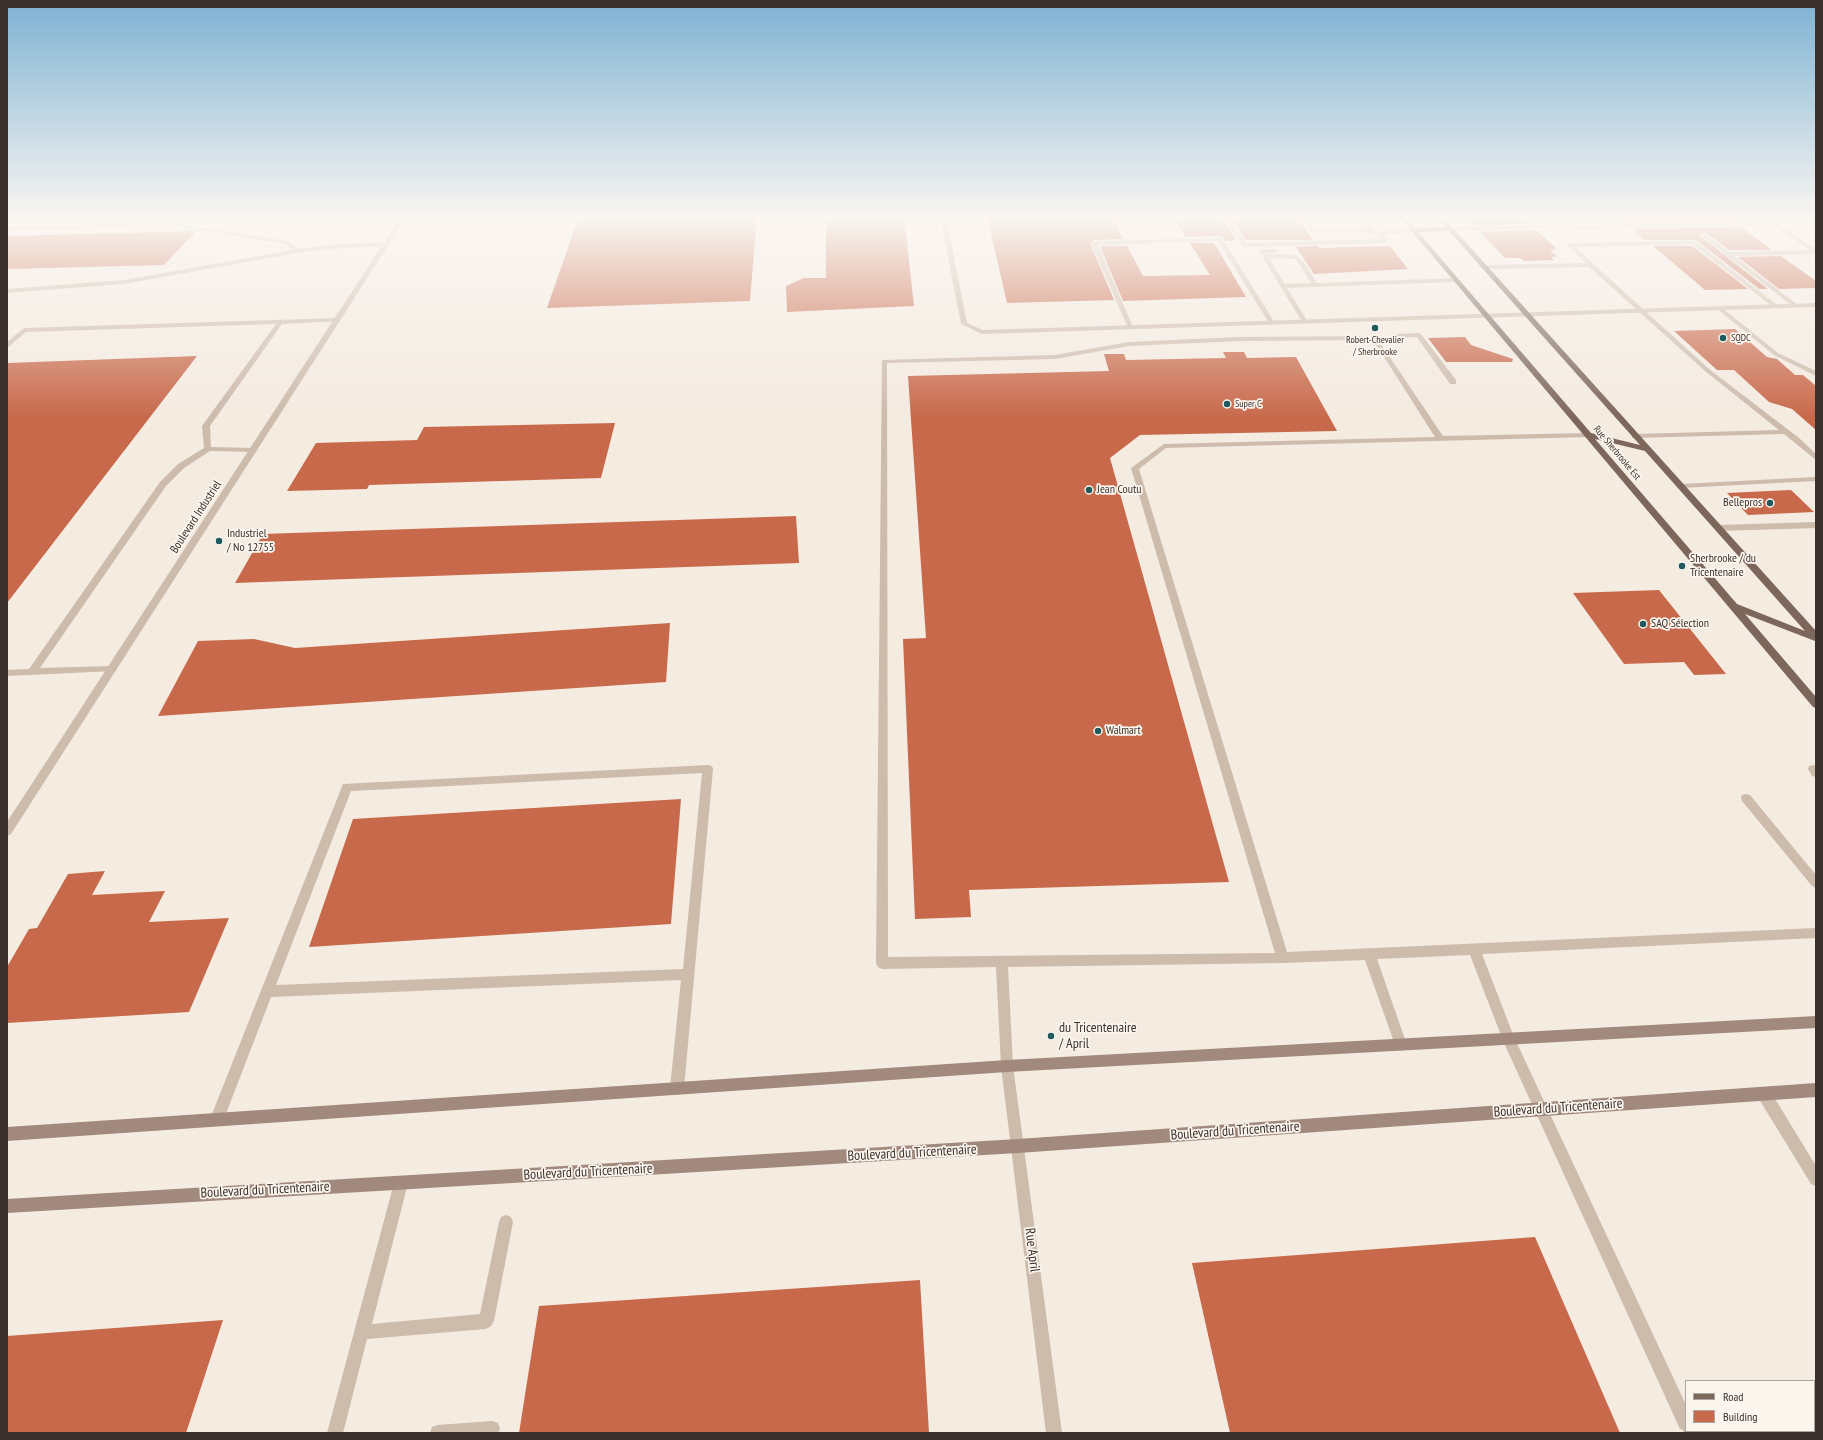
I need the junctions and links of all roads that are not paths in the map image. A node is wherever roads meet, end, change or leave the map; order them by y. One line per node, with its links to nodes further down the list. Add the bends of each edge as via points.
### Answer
1 (108, 283): 15 (street)
2 (361, 283): 23 (street, Boulevard Industriel)
3 (956, 283): 27 (street, via 964,324 982,332)
4 (1111, 283): 27 (street)
5 (1247, 283): 26 (street)
6 (1281, 283): 14 (street)
7 (1366, 283): 13 (street)
8 (1459, 283): 22 (main road, Rue Sherbrooke Est)
9 (1499, 283): 21 (main road)
10 (1611, 283): 20 (street)
11 (1746, 283): 17 (street)
12 (1766, 283): 18 (street)
13 (1315, 285): 14 (street)
14 (1283, 286): 25 (street)
15 (7, 291)
16 (1816, 305): 18 (street)
17 (1775, 306): 18 (street); 19 (street)
18 (1796, 306)
19 (1719, 308): 20 (street); 30 (street, via 1776,354)
20 (1641, 310): 21 (street); 32 (street, via 1707,370)
21 (1527, 314): 22 (street); 34 (main road)
22 (1487, 316): 25 (street); 33 (main road, Rue Sherbrooke Est)
23 (338, 320): 24 (street); 38 (street, Boulevard Industriel)
24 (281, 321): 29 (street, via 24,330); 36 (street, via 206,426)
25 (1305, 322): 26 (street)
26 (1272, 323): 27 (street)
27 (1130, 327)
28 (1396, 336): 31 (street, via 1419,335)
29 (7, 346)
30 (1816, 374)
31 (1453, 382)
32 (1786, 432): 34 (street); 39 (street)
33 (1588, 435): 35 (street); 37 (main road); 44 (main road, Rue Sherbrooke Est)
34 (1635, 436): 37 (main road)
35 (1440, 438): 56 (street, via 1164,446 1135,468); 57 (street, via 1379,345 1369,338 1240,339 1129,344 1055,357 884,361 882,963)
36 (208, 449): 38 (street); 47 (street, via 181,466 163,484)
37 (1647, 449): 41 (main road)
38 (253, 450): 46 (street, Boulevard Industriel)
39 (1816, 458)
40 (1816, 479): 41 (street)
41 (1681, 486): 43 (main road)
42 (1816, 524): 43 (street)
43 (1719, 528): 45 (main road)
44 (1733, 606): 45 (main road); 49 (main road, Rue Sherbrooke Est)
45 (1816, 637)
46 (112, 669): 47 (street); 51 (street, Boulevard Industriel)
47 (32, 672): 48 (street)
48 (7, 673)
49 (1816, 704)
50 (1746, 798): 52 (street)
51 (7, 831)
52 (1816, 883)
53 (1816, 933): 54 (street)
54 (1474, 950): 55 (street); 61 (street)
55 (1369, 954): 56 (street); 62 (street)
56 (1283, 958): 57 (street)
57 (1002, 962): 63 (street, Rue April)
58 (688, 974): 59 (street); 59 (street, via 708,769 347,787); 64 (street)
59 (267, 992): 68 (street)
60 (1816, 1022): 61 (street)
61 (1509, 1039): 62 (street); 67 (street)
62 (1401, 1045): 63 (street)
63 (1007, 1066): 64 (street); 70 (street, Rue April)
64 (676, 1088): 68 (street)
65 (1816, 1090): 66 (street, Boulevard du Tricentenaire)
66 (1764, 1094): 67 (street, Boulevard du Tricentenaire); 71 (street)
67 (1542, 1110): 70 (street, Boulevard du Tricentenaire); 76 (street)
68 (216, 1120): 69 (street)
69 (7, 1134)
70 (1018, 1146): 72 (street, Boulevard du Tricentenaire); 80 (street, Rue April)
71 (1816, 1179)
72 (401, 1182): 73 (street, Boulevard du Tricentenaire); 75 (street)
73 (7, 1206)
74 (506, 1222): 75 (street, via 486,1321)
75 (362, 1332): 78 (street)
76 (1685, 1421)
77 (492, 1429): 79 (street)
78 (335, 1433)
79 (438, 1433)
80 (1054, 1433)

